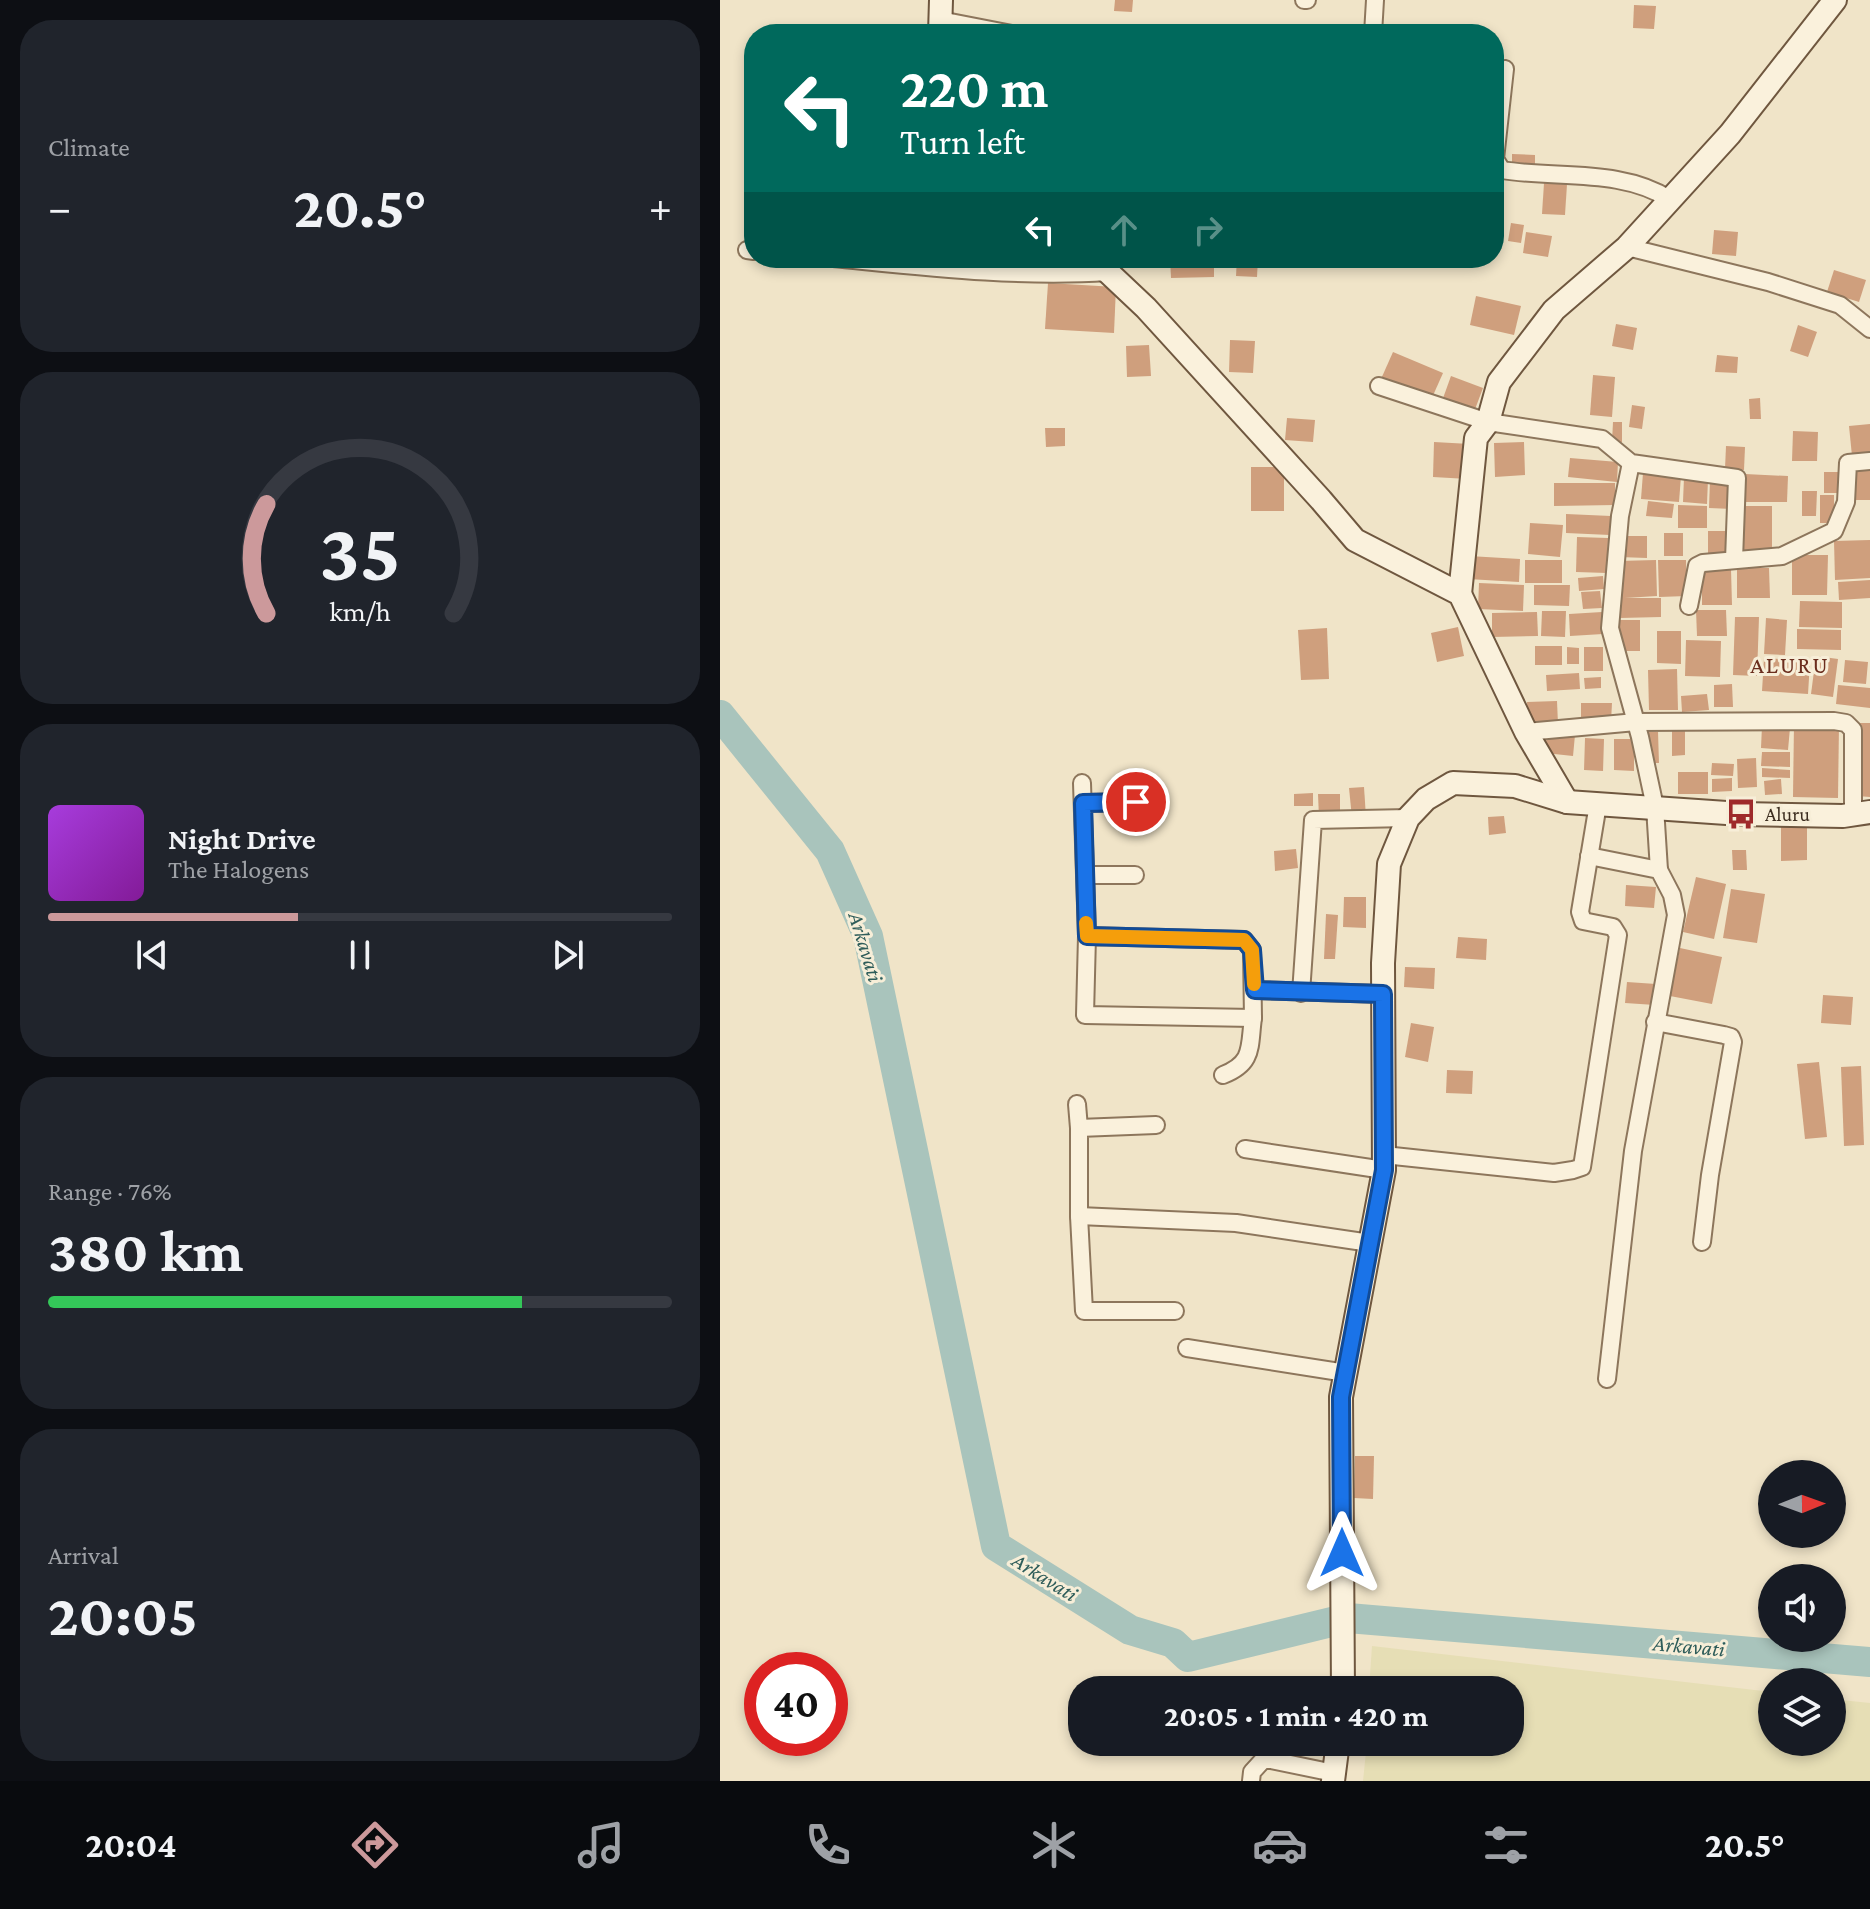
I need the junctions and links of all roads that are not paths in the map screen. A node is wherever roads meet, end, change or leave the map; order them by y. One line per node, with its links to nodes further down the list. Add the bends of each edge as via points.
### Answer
1 (1375, 0): 5 (street)
2 (1835, 0): 9 (street)
3 (941, 18): 4 (street)
4 (968, 24)
5 (1374, 24)
6 (1505, 69): 7 (street)
7 (1504, 78)
8 (1504, 170): 9 (street, via 1637,184)
9 (1671, 200): 10 (street)
10 (1627, 247): 14 (street, via 1840,305); 16 (street, via 1554,310 1499,382)
11 (939, 268): 12 (street, via 1062,275)
12 (1089, 268)
13 (1104, 268): 20 (street, via 1355,540)
14 (1870, 329)
15 (1379, 386): 16 (street)
16 (1488, 422): 18 (street, via 1602,439); 20 (street, via 1476,438)
17 (1870, 461): 19 (street, via 1848,463 1846,502 1834,531 1782,556)
18 (1631, 463): 19 (street, via 1737,478); 22 (street, via 1620,516 1610,628)
19 (1734, 560): 21 (street, via 1697,566)
20 (1460, 594): 23 (street)
21 (1689, 606)
22 (1636, 722): 23 (street); 29 (street); 30 (street, via 1846,723 1853,730)
23 (1526, 732): 26 (street)
24 (1082, 783): 27 (street)
25 (1136, 802): 27 (street)
26 (1567, 802): 28 (street); 31 (street, via 1515,786 1453,783)
27 (1083, 803): 34 (street)
28 (1598, 804): 29 (street); 32 (street)
29 (1655, 807): 30 (street, via 1741,814); 33 (street)
30 (1861, 813)
31 (1408, 818): 38 (street, via 1313,820); 39 (street, via 1389,864)
32 (1589, 856): 33 (street); 47 (street, via 1583,921 1613,927 1618,935 1582,1167 1554,1173)
33 (1659, 870): 41 (street, via 1676,915)
34 (1085, 875): 35 (street); 36 (street)
35 (1135, 875)
36 (1087, 936): 37 (street, via 1244,940 1252,950); 40 (street, via 1085,1015)
37 (1255, 990): 38 (street); 40 (street)
38 (1301, 993): 39 (street)
39 (1383, 994): 47 (street)
40 (1253, 1018): 42 (street, via 1248,1057 1240,1069)
41 (1655, 1022): 49 (street, via 1724,1035 1733,1042); 54 (street, via 1633,1151)
42 (1223, 1075)
43 (1077, 1104): 45 (street)
44 (1156, 1125): 45 (street)
45 (1079, 1128): 48 (street)
46 (1245, 1149): 47 (street)
47 (1384, 1163): 50 (street)
48 (1079, 1216): 50 (street, via 1236,1223); 51 (street, via 1084,1311)
49 (1702, 1242)
50 (1370, 1243): 53 (street)
51 (1175, 1311)
52 (1187, 1348): 53 (street)
53 (1346, 1373): 55 (street, via 1341,1397)
54 (1607, 1379)
55 (1343, 1676)
56 (1261, 1756): 58 (street)
57 (1336, 1756): 59 (street)
58 (1259, 1763): 59 (street, via 1271,1760); 60 (street)
59 (1334, 1777)
60 (1251, 1781)

